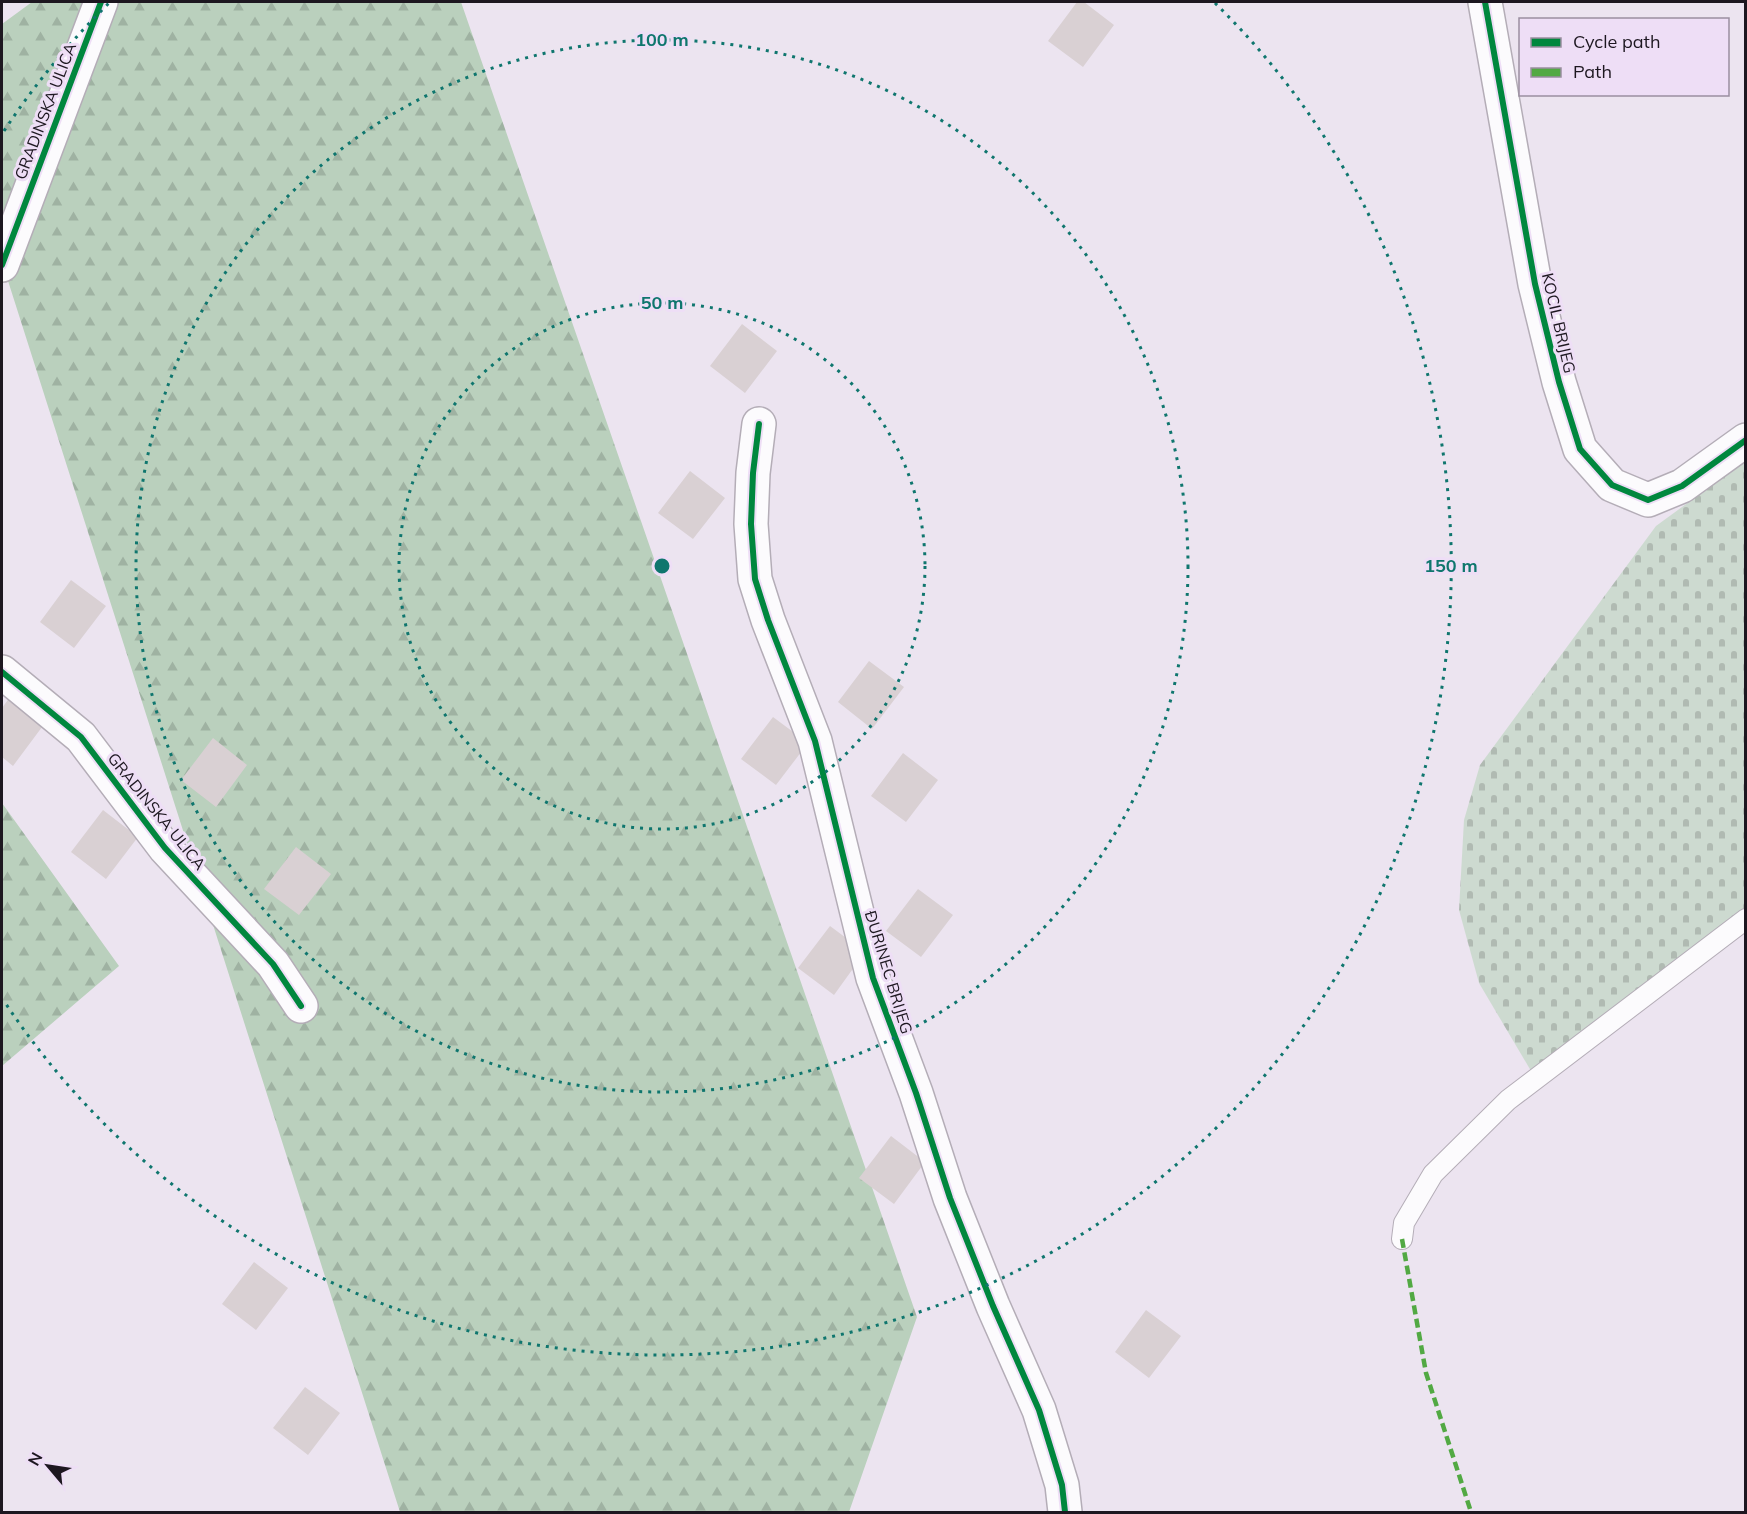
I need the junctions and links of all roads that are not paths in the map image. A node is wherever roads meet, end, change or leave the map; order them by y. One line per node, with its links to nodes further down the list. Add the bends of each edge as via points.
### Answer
1 (101, 2): 3 (street, GRADINSKA ULICA)
2 (1485, 2): 5 (street, KOCIL BRIJEG, via 1535,284 1580,449 1612,485 1648,500 1683,486)
3 (2, 264)
4 (759, 424): 10 (street, ĐURINEC BRIJEG, via 751,524 755,579 814,741 873,978 950,1198 1039,1410 1062,1485)
5 (1746, 440)
6 (2, 672): 8 (street, GRADINSKA ULICA, via 81,737 165,848 273,964)
7 (1746, 920): 9 (lane, via 1508,1100 1432,1174 1404,1223)
8 (301, 1006)
9 (1402, 1239)
10 (1065, 1512)

